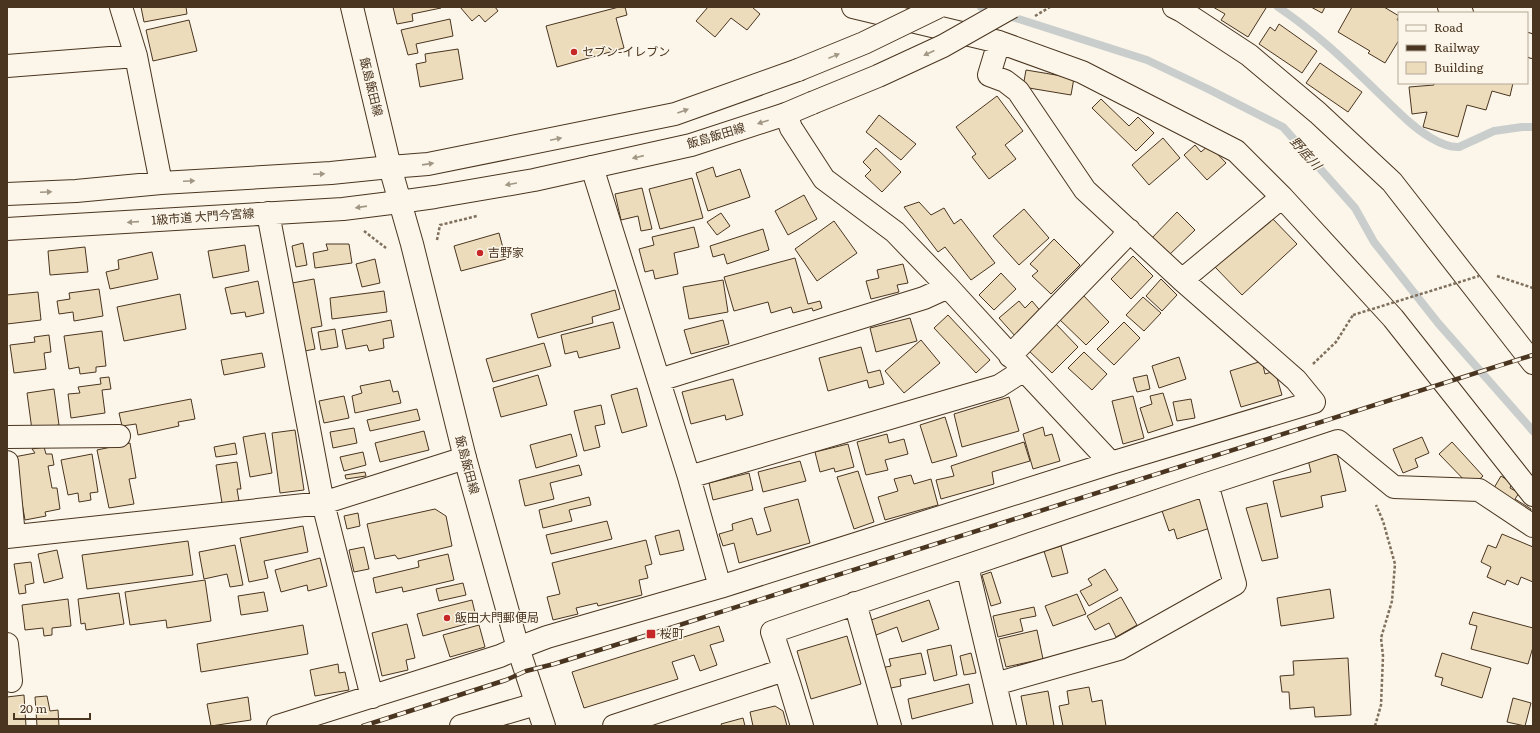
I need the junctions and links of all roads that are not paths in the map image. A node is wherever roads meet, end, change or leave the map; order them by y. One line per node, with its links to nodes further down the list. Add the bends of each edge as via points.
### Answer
1 (122, 7): 10 (street)
2 (352, 7): 13 (street, 飯島飯田線)
3 (853, 7): 9 (street)
4 (938, 7): 13 (street, one-way to 4, bridge, via 428,164 676,114 864,44)
5 (1012, 7): 12 (street, 飯島飯田線, one-way to 12, bridge, via 943,46)
6 (1174, 7): 25 (street, via 1249,55 1318,113 1392,182)
7 (1449, 7): 8 (street)
8 (1460, 12)
9 (999, 42): 17 (street, via 1082,72 1236,152); 21 (street, via 989,75 1005,81 1018,91 1085,190)
10 (136, 56): 11 (street); 15 (street)
11 (7, 66)
12 (786, 114): 14 (street, 飯島飯田線, one-way to 14, via 691,145); 23 (street, via 791,128 824,179 895,232)
13 (390, 167): 15 (street, one-way to 13); 18 (street, 飯島飯田線)
14 (592, 167): 18 (street, 飯島飯田線, one-way to 18); 26 (street)
15 (161, 183): 16 (street, one-way to 15)
16 (7, 194)
17 (1282, 197): 22 (street); 34 (street, via 1393,318)
18 (399, 202): 19 (street, 1級市道 大門今宮線, one-way to 19, via 343,209); 29 (street, 飯島飯田線, via 412,244)
19 (268, 213): 20 (street, 1級市道 大門今宮線, one-way to 20); 35 (street)
20 (7, 229)
21 (1129, 230): 22 (street); 24 (street)
22 (1182, 280): 31 (street, via 1296,380 1314,402)
23 (948, 287): 24 (street); 26 (street, via 924,298)
24 (1017, 363): 31 (street); 32 (street, via 999,386)
25 (1533, 363)
26 (659, 380): 32 (street)
27 (119, 436): 28 (street)
28 (7, 437)
29 (465, 458): 35 (street); 42 (street, 飯島飯田線)
30 (7, 462): 37 (street)
31 (1111, 463): 39 (street)
32 (689, 478): 39 (street)
33 (1207, 484): 36 (street, via 1338,441 1394,487 1480,490); 38 (street); 45 (street, via 1236,584 1119,649)
34 (1533, 495)
35 (323, 503): 37 (street); 46 (street)
36 (1533, 526)
37 (11, 537)
38 (967, 566): 40 (street); 45 (street)
39 (720, 587): 42 (street, via 547,637)
40 (855, 603): 43 (street, via 772,632); 53 (street)
41 (7, 644): 44 (street)
42 (518, 648): 46 (street); 47 (street, 飯島飯田線)
43 (784, 670): 51 (street); 52 (street)
44 (12, 681)
45 (995, 684): 54 (street)
46 (372, 697): 48 (street)
47 (536, 704): 49 (street); 50 (street, 飯島飯田線)
48 (278, 726)
49 (461, 726)
50 (544, 726)
51 (614, 726)
52 (802, 726)
53 (890, 726)
54 (1005, 726)

